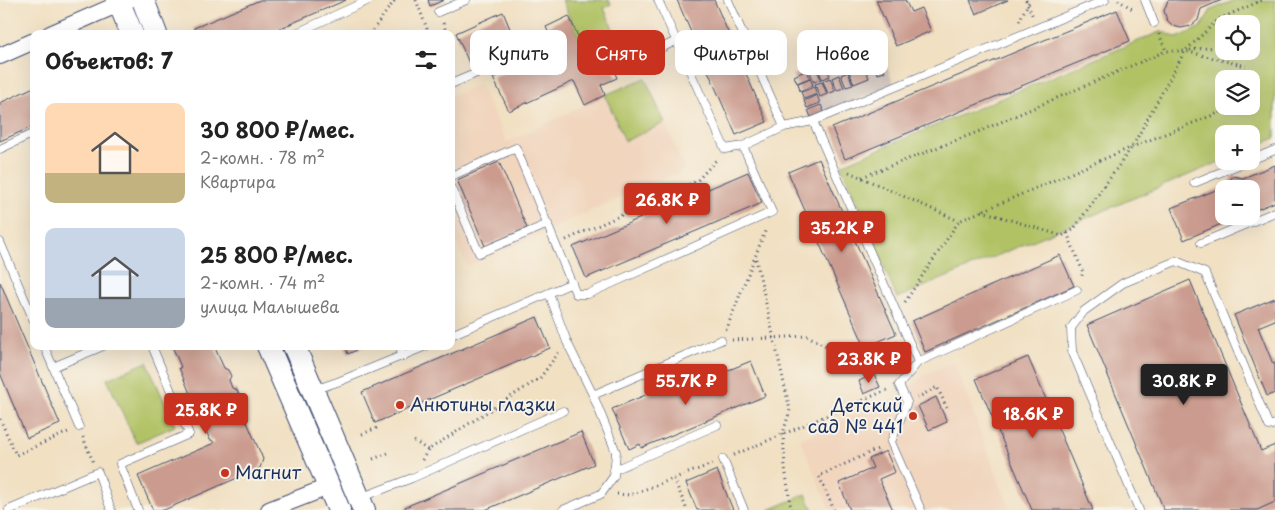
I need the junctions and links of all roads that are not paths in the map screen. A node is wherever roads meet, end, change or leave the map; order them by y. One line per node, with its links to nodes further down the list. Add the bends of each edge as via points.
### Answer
1 (143, 0): 13 (main road)
2 (369, 0): 14 (lane)
3 (466, 0): 9 (lane)
4 (658, 0): 15 (lane)
5 (728, 0): 22 (lane)
6 (1105, 0): 21 (lane)
7 (1145, 0): 10 (lane)
8 (122, 1): 11 (street); 12 (main road)
9 (438, 12)
10 (1154, 23)
11 (59, 30)
12 (131, 30)
13 (154, 30)
14 (303, 30)
15 (675, 38)
16 (30, 43): 17 (street)
17 (0, 56)
18 (472, 75): 20 (lane)
19 (692, 75): 24 (lane, via 725,149)
20 (455, 82)
21 (813, 120): 22 (lane); 50 (lane)
22 (784, 127): 24 (lane)
23 (30, 135): 25 (lane)
24 (743, 146): 36 (lane, via 772,212 588,294 576,294)
25 (0, 148)
26 (1275, 150): 27 (lane)
27 (1260, 156)
28 (1226, 170): 30 (lane)
29 (455, 174): 33 (lane, via 516,148)
30 (1194, 183)
31 (455, 197): 33 (lane, via 479,253)
32 (1275, 212): 35 (lane)
33 (548, 224): 36 (lane)
34 (0, 242): 39 (lane)
35 (1201, 243)
36 (572, 283): 38 (lane)
37 (1077, 290): 50 (lane)
38 (549, 293): 40 (lane); 53 (lane, via 567,342)
39 (30, 312)
40 (455, 334)
41 (722, 340): 53 (lane)
42 (46, 350): 51 (lane)
43 (94, 350): 51 (lane)
44 (154, 350): 64 (lane, via 189,434 120,464)
45 (271, 350): 52 (main road)
46 (295, 350): 52 (main road)
47 (401, 350): 49 (lane)
48 (417, 350): 49 (lane)
49 (404, 356): 52 (lane)
50 (918, 362): 68 (lane, via 899,384 907,402 891,442)
51 (54, 368): 57 (lane)
52 (302, 394): 60 (main road); 61 (main road)
53 (593, 395): 59 (lane, via 616,452)
54 (563, 411): 61 (lane)
55 (1275, 424): 69 (lane, via 1269,426 1205,273 1176,261 1123,283 1084,312 1071,328 1072,351)
56 (717, 425): 59 (lane)
57 (79, 427)
58 (723, 460): 67 (lane)
59 (614, 470): 66 (lane, via 614,476 601,494)
60 (328, 487): 61 (main road); 65 (street)
61 (350, 506)
62 (9, 510): 63 (lane, via 98,472)
63 (111, 510)
64 (138, 510)
65 (269, 510)
66 (563, 510)
67 (744, 510)
68 (921, 510)
69 (1139, 510)

